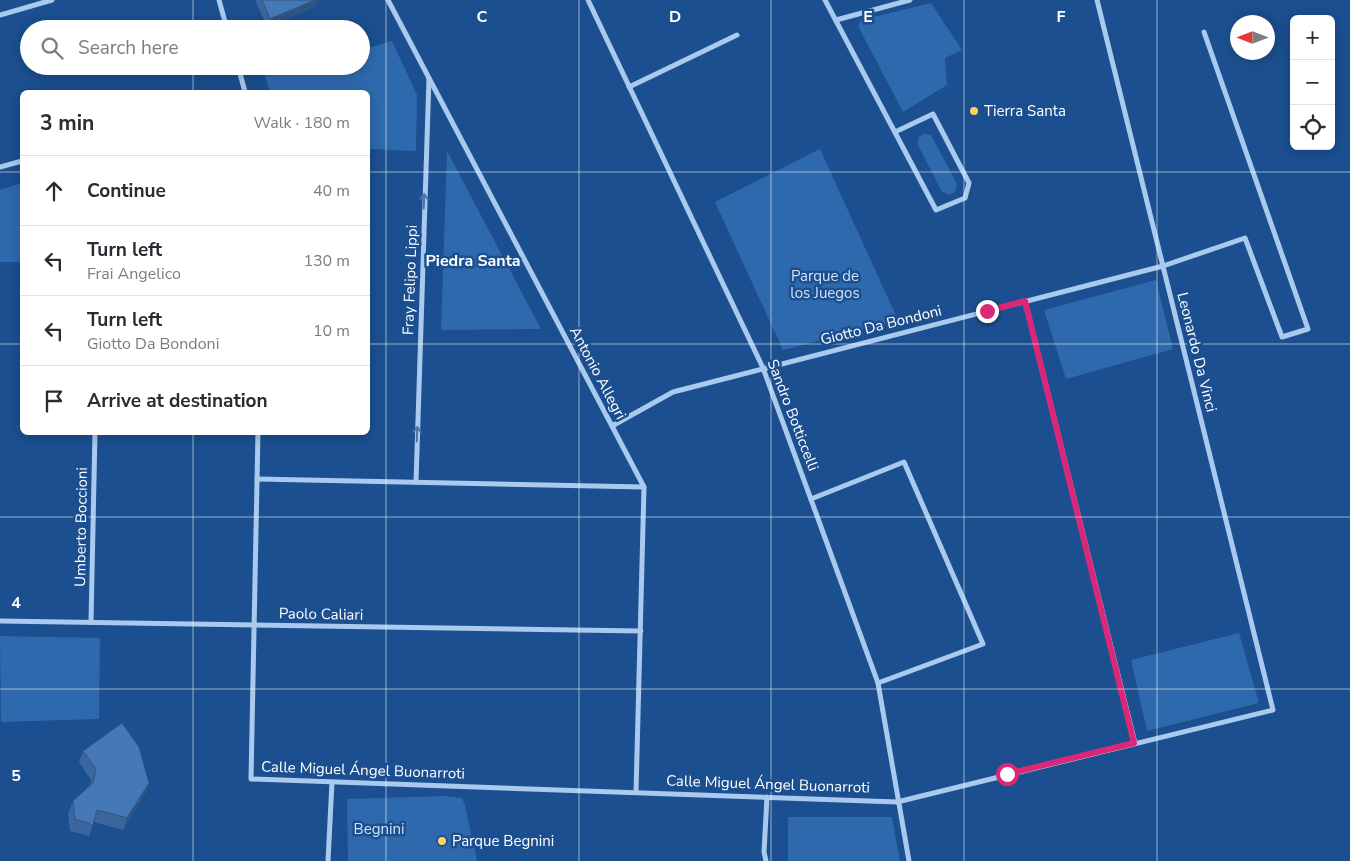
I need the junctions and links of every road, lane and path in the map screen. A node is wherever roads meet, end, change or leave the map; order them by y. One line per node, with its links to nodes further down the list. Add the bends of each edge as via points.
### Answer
1 (52, 0): 8 (street)
2 (218, 0): 9 (street)
3 (388, 0): 14 (street, Antonio Allegri)
4 (588, 0): 15 (street, Sandro Botticcelli)
5 (825, 0): 10 (street)
6 (910, 0): 10 (street)
7 (1097, 0): 20 (street, Leonardo Da Vinci)
8 (0, 15)
9 (224, 20)
10 (836, 20): 17 (street)
11 (1204, 32): 20 (street, Giotto Da Bondoni, via 1308,328 1282,337 1245,238)
12 (737, 35): 15 (street)
13 (240, 75): 16 (street)
14 (429, 78): 23 (street, Antonio Allegri); 27 (street, Fray Felipo Lippi, one-way to 14)
15 (629, 87): 22 (street, Sandro Botticcelli)
16 (244, 90)
17 (895, 132): 17 (street, via 933,114 969,183 965,198 936,210)
18 (20, 162): 19 (street)
19 (0, 167)
20 (1163, 266): 21 (street, Giotto Da Bondoni); 35 (street, Leonardo Da Vinci)
21 (1025, 301): 22 (street, Giotto Da Bondoni); 36 (street)
22 (763, 368): 23 (street, Giotto Da Bondoni, via 673,392); 29 (street, Sandro Botticcelli)
23 (612, 426): 28 (street, Antonio Allegri)
24 (95, 435): 31 (street, Umberto Boccioni)
25 (258, 435): 26 (street)
26 (257, 479): 27 (street); 32 (street)
27 (416, 482): 28 (street)
28 (644, 487): 33 (street, Antonio Allegri)
29 (811, 499): 34 (street, Sandro Botticcelli); 34 (street, via 904,462 983,644)
30 (0, 621): 31 (street, Paolo Caliari)
31 (92, 622): 32 (street, Paolo Caliari)
32 (254, 625): 33 (street, Paolo Caliari); 37 (street, Calle Miguel Ángel Buonarroti, via 251,778)
33 (641, 631): 38 (street, Antonio Allegri)
34 (878, 683): 40 (street, Sandro Botticcelli)
35 (1272, 710): 36 (street, Calle Miguel Ángel Buonarroti)
36 (1134, 743): 40 (street, Calle Miguel Ángel Buonarroti)
37 (332, 782): 38 (street, Calle Miguel Ángel Buonarroti); 41 (street)
38 (636, 792): 39 (street, Calle Miguel Ángel Buonarroti)
39 (767, 797): 40 (street, Calle Miguel Ángel Buonarroti); 42 (street)
40 (898, 801): 43 (street, Sandro Botticcelli)
41 (328, 861)
42 (766, 861)
43 (909, 861)

